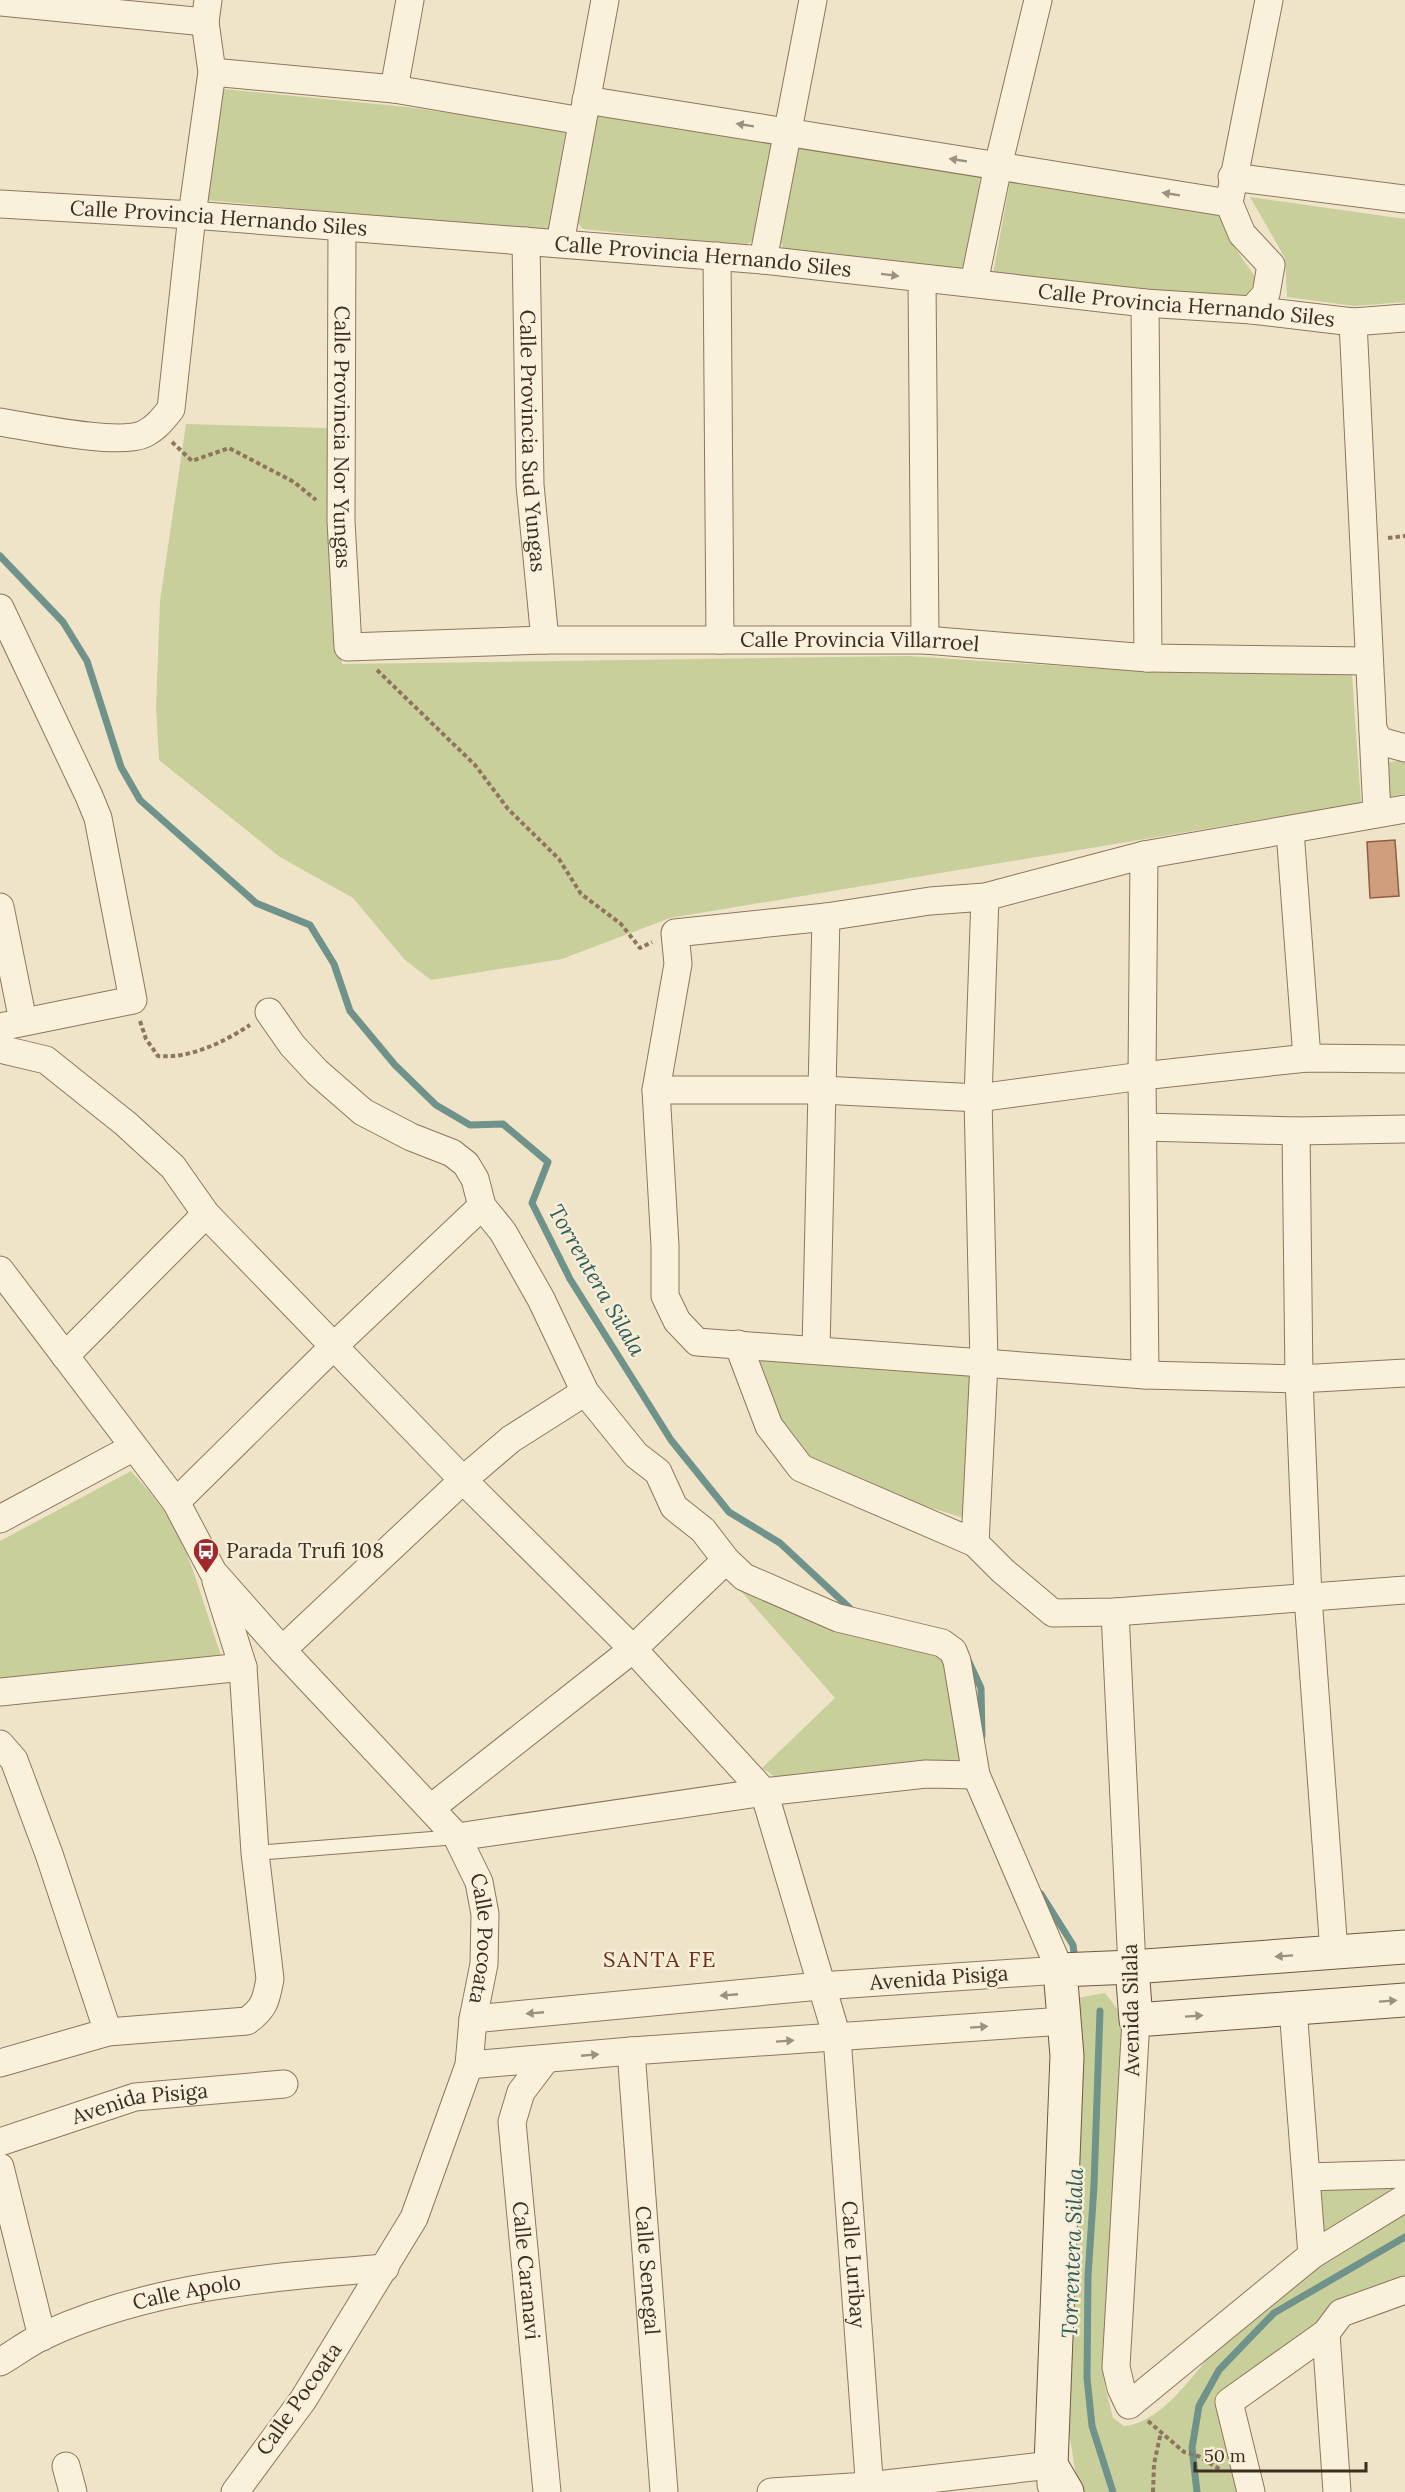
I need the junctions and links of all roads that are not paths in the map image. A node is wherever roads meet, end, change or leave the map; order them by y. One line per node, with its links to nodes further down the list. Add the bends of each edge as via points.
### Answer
1 (410, 0): 9 (street)
2 (605, 0): 10 (street)
3 (813, 0): 11 (street)
4 (1038, 0): 12 (street)
5 (1269, 0): 13 (street)
6 (0, 2): 7 (street)
7 (206, 11): 8 (street)
8 (212, 72): 9 (street); 16 (street)
9 (394, 89): 10 (street)
10 (584, 110): 11 (street, one-way to 10); 19 (street)
11 (786, 132): 12 (street, one-way to 11); 21 (street)
12 (998, 166): 13 (street, one-way to 12); 23 (street)
13 (1231, 190): 14 (street); 25 (street, via 1242,234 1271,265 1266,294)
14 (1405, 199)
15 (0, 204): 16 (street, Calle Provincia Hernando Siles)
16 (192, 215): 17 (street, Calle Provincia Hernando Siles); 28 (street, via 171,409 157,426 142,435 118,439)
17 (342, 227): 18 (street, Calle Provincia Hernando Siles); 33 (street, Calle Provincia Nor Yungas, via 341,521)
18 (526, 241): 19 (street, Calle Provincia Hernando Siles); 30 (street, Calle Provincia Sud Yungas, via 530,485)
19 (560, 243): 20 (street, Calle Provincia Hernando Siles)
20 (717, 256): 21 (street, Calle Provincia Hernando Siles); 31 (street)
21 (763, 260): 22 (street, Calle Provincia Hernando Siles, one-way to 22)
22 (922, 279): 23 (street, Calle Provincia Hernando Siles); 32 (street)
23 (974, 283): 24 (street, Calle Provincia Hernando Siles)
24 (1145, 303): 25 (street, Calle Provincia Hernando Siles); 34 (street)
25 (1252, 310): 27 (street, Calle Provincia Hernando Siles)
26 (1405, 318): 27 (street, Calle Provincia Hernando Siles)
27 (1353, 322): 35 (street)
28 (0, 422)
29 (0, 608): 47 (street, via 98,818 133,1000)
30 (545, 640): 31 (street, Calle Provincia Villarroel); 33 (street, Calle Provincia Villarroel)
31 (720, 640): 32 (street, Calle Provincia Villarroel)
32 (925, 640): 34 (street, Calle Provincia Villarroel)
33 (348, 647)
34 (1148, 658): 35 (street, Calle Provincia Villarroel)
35 (1369, 661): 36 (street)
36 (1373, 730): 37 (street, via 1380,741); 39 (street)
37 (1405, 748)
38 (1405, 809): 39 (street)
39 (1377, 813): 40 (street); 41 (street)
40 (1405, 820)
41 (1290, 831): 42 (street); 49 (street)
42 (1144, 855): 43 (street); 51 (street)
43 (986, 897): 45 (street); 54 (street)
44 (0, 907): 47 (street)
45 (826, 917): 52 (street, via 675,933 678,964); 53 (street)
46 (269, 1012): 60 (street, via 291,1045 363,1112 452,1153 466,1164 475,1179)
47 (12, 1024)
48 (0, 1049): 61 (street, via 46,1060 126,1124 173,1167)
49 (1307, 1058): 50 (street); 51 (street)
50 (1405, 1059)
51 (1142, 1076): 54 (street); 56 (street)
52 (656, 1090): 53 (street); 63 (street, via 665,1296 677,1321 697,1342)
53 (822, 1090): 54 (street); 65 (street)
54 (978, 1098): 67 (street)
55 (1405, 1119): 59 (street)
56 (1143, 1127): 58 (street); 69 (street)
57 (1405, 1129): 59 (street)
58 (1296, 1131): 59 (street); 70 (street)
59 (1363, 1131)
60 (482, 1206): 64 (street); 71 (street, via 503,1232 541,1299)
61 (206, 1214): 64 (street); 66 (street)
62 (4, 1283): 66 (street, Calle Pocoata)
63 (738, 1344): 65 (street); 76 (street, via 770,1426 801,1468)
64 (334, 1346): 73 (street); 74 (street)
65 (816, 1350): 67 (street)
66 (65, 1356): 72 (street, Calle Pocoata)
67 (984, 1363): 69 (street); 76 (street)
68 (1405, 1373): 70 (street)
69 (1145, 1375): 70 (street)
70 (1299, 1379): 80 (street)
71 (585, 1392): 73 (street, via 511,1439); 77 (street, via 636,1455 658,1472 674,1507 703,1530)
72 (134, 1447): 74 (street, Calle Pocoata); 75 (street)
73 (463, 1480): 82 (street); 83 (street)
74 (176, 1502): 78 (street, Calle Pocoata)
75 (0, 1520)
76 (975, 1543): 81 (street, via 1053,1613)
77 (726, 1560): 82 (street); 87 (street, via 744,1577 838,1618 942,1643 953,1651)
78 (213, 1572): 83 (street, Calle Pocoata); 84 (street)
79 (1405, 1590): 80 (street)
80 (1308, 1597): 81 (street); 93 (street)
81 (1115, 1612): 94 (street, Avenida Silala)
82 (633, 1649): 88 (street); 89 (street)
83 (282, 1650): 89 (street, Calle Pocoata)
84 (243, 1667): 85 (street); 91 (street)
85 (0, 1692)
86 (5, 1756): 102 (street, via 49,1854)
87 (976, 1774): 88 (street, via 926,1774); 95 (street)
88 (764, 1792): 90 (street); 96 (street, Calle Luribay)
89 (431, 1808): 90 (street, Calle Pocoata)
90 (457, 1837): 91 (lane); 99 (street, Calle Pocoata, via 479,1882 485,1914 484,1964)
91 (255, 1853): 102 (street, via 270,1979 267,1998 259,2012 247,2021 233,2023)
92 (1405, 1947): 93 (street, Avenida Pisiga)
93 (1334, 1952): 94 (street, Avenida Pisiga, one-way to 94)
94 (1132, 1967): 95 (street, Avenida Pisiga); 100 (street, Avenida Silala)
95 (1060, 1970): 96 (street, Avenida Pisiga); 101 (street)
96 (820, 1986): 99 (street, Avenida Pisiga, one-way to 99); 103 (street, Calle Luribay)
97 (1405, 2000): 98 (street, one-way to 97)
98 (1293, 2008): 100 (street, one-way to 98); 112 (street)
99 (473, 2019): 107 (street, Calle Pocoata)
100 (1136, 2020): 114 (street, Avenida Silala, via 1116,2367 1120,2388 1129,2405)
101 (1064, 2021): 103 (street, one-way to 101); 121 (street, via 1067,2056)
102 (108, 2032): 106 (street)
103 (837, 2037): 104 (street, one-way to 103); 122 (street, Calle Luribay)
104 (631, 2051): 105 (street, one-way to 104); 126 (street, Calle Senegal)
105 (546, 2059): 107 (street); 125 (street, Calle Caranavi, via 521,2091 512,2122)
106 (0, 2063)
107 (469, 2065): 115 (street, Calle Pocoata, via 414,2218)
108 (284, 2084): 109 (street, Avenida Pisiga, via 135,2097)
109 (0, 2142)
110 (0, 2167): 118 (street)
111 (1405, 2174): 112 (street)
112 (1307, 2177): 114 (street)
113 (1405, 2198): 114 (street)
114 (1312, 2255)
115 (385, 2268): 118 (street, Calle Apolo, via 200,2287 120,2306); 124 (street, Calle Pocoata, via 303,2400)
116 (1405, 2290): 117 (street, via 1341,2313)
117 (1326, 2333): 128 (street, via 1229,2402); 129 (street)
118 (42, 2337): 119 (street, Calle Apolo)
119 (0, 2362)
120 (66, 2466): 123 (street)
121 (1056, 2483): 122 (street)
122 (869, 2489): 127 (street)
123 (73, 2492)
124 (235, 2492)
125 (547, 2492)
126 (664, 2492)
127 (771, 2492)
128 (1251, 2492)
129 (1337, 2492)

